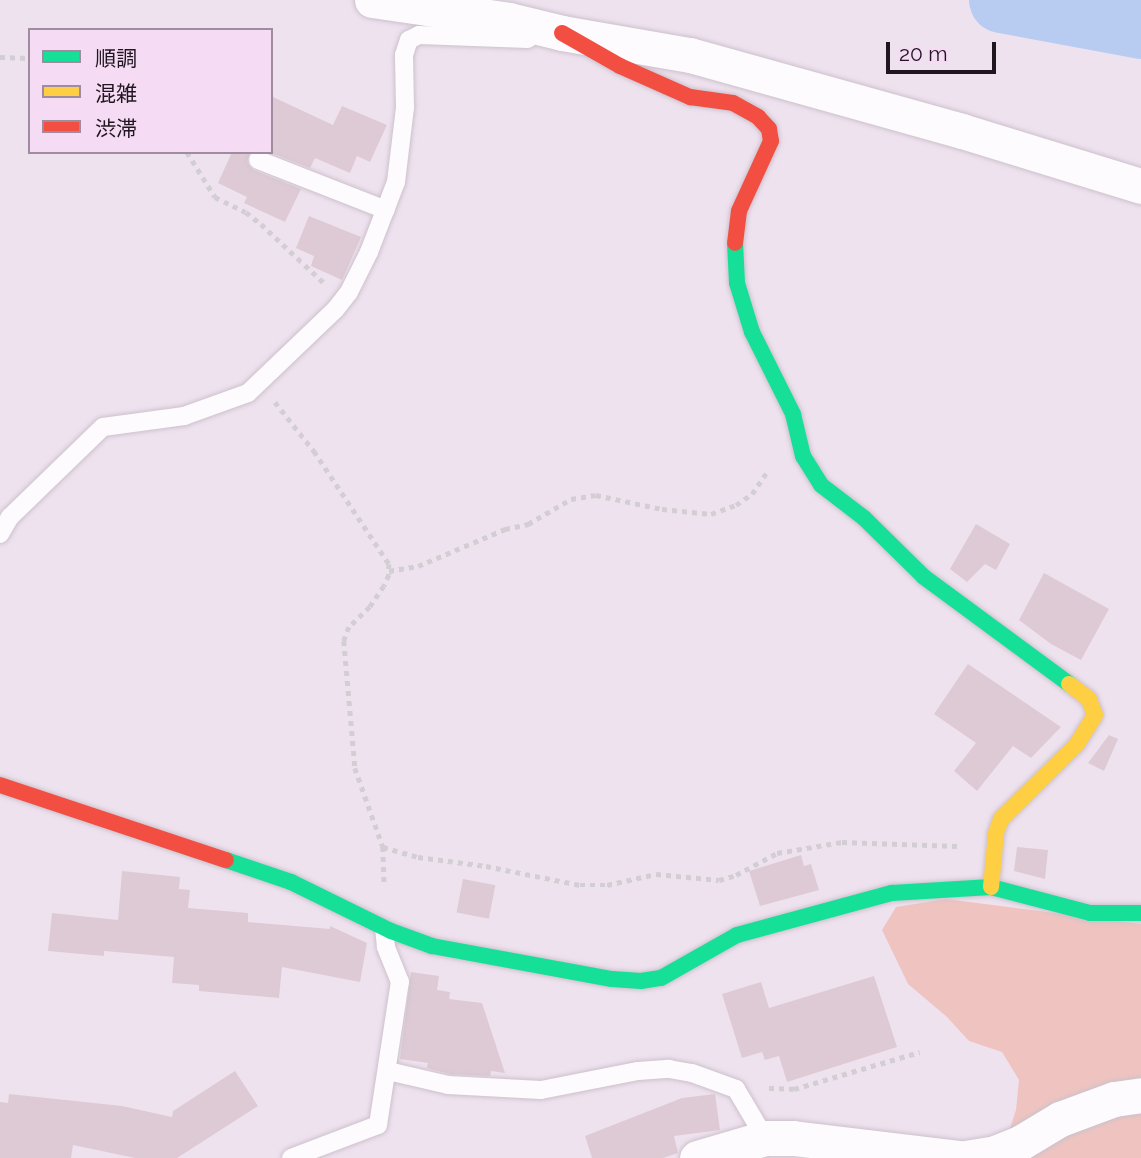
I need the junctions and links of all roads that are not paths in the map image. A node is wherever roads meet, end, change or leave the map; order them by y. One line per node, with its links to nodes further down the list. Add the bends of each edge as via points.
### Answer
1 (372, 0): 2 (street, via 509,20)
2 (562, 33): 4 (street, via 690,55); 5 (lane, via 531,40 419,35 409,40 404,55 405,108 396,182); 8 (street, via 620,66 690,97 733,103 769,129 771,141 739,211 737,283 752,332 793,414 803,456 821,485 863,517 924,577 1089,699 1095,715 1077,744 1001,819)
3 (258, 160): 5 (lane)
4 (1141, 186)
5 (386, 210): 6 (lane, via 369,253 342,300 247,393 184,416 103,427 10,517)
6 (0, 534)
7 (0, 785): 10 (street, via 291,882)
8 (991, 887): 9 (street, via 1090,913); 10 (street, via 892,893 737,935 661,978 641,981 574,974 432,946)
9 (1141, 914)
10 (384, 928): 11 (lane, via 400,982)
11 (388, 1071): 13 (lane, via 448,1085 541,1090 638,1071 692,1073 736,1089); 14 (lane, via 378,1125)
12 (1141, 1095): 17 (street, via 1114,1099 1060,1119 995,1153)
13 (765, 1138): 15 (street); 16 (street)
14 (291, 1158)
15 (697, 1158)
16 (958, 1158)
17 (965, 1158)

